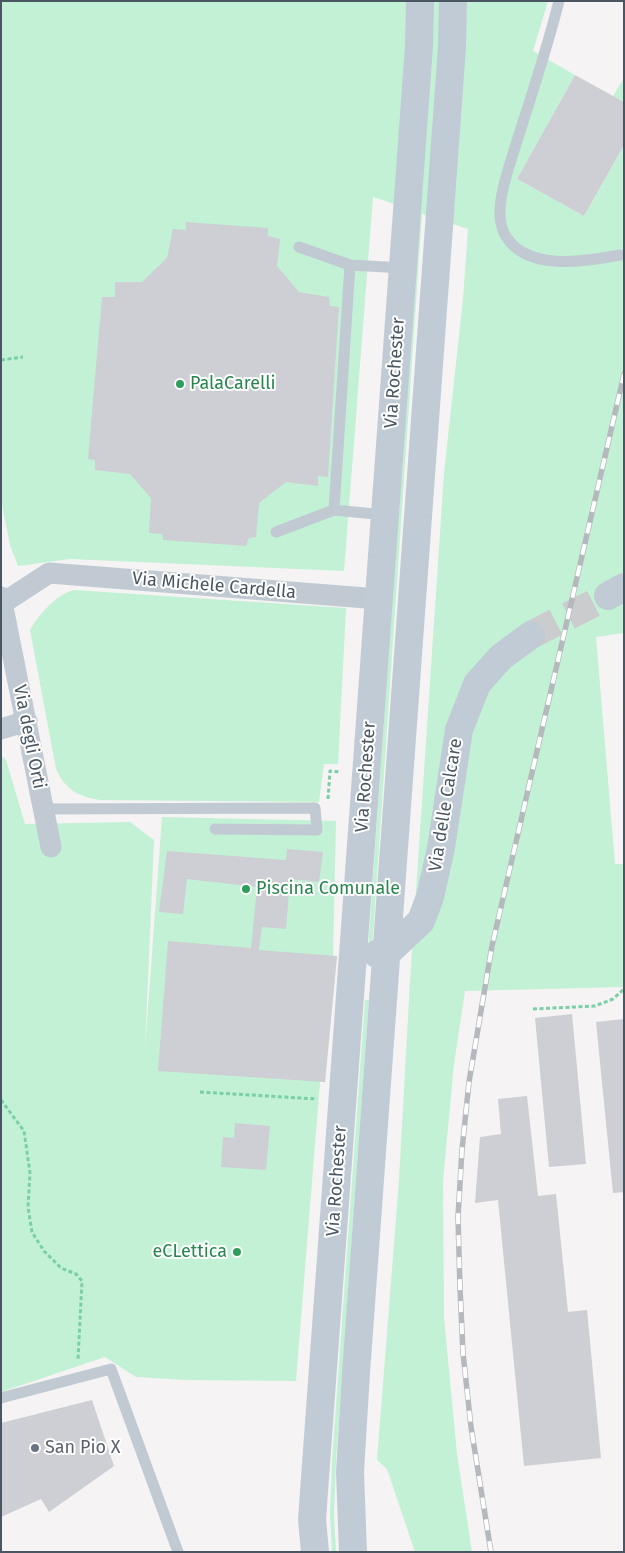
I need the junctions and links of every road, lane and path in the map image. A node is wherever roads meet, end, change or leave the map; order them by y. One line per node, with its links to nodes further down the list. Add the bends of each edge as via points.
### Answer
1 (420, 1): 7 (main road, Via Rochester)
2 (453, 1): 24 (main road, Via Rochester)
3 (559, 1): 5 (lane, via 506,180 500,214 503,232 515,248 531,257 557,262 589,261)
4 (299, 247): 6 (lane)
5 (620, 255)
6 (350, 266): 7 (lane); 10 (lane)
7 (403, 268): 11 (main road, Via Rochester)
8 (23, 357): 9 (path)
9 (1, 360)
10 (334, 510): 11 (lane); 12 (lane)
11 (385, 514): 14 (main road, Via Rochester)
12 (276, 532)
13 (2, 600): 14 (street, Via Michele Cardella, via 49,573); 16 (street, Via degli Orti)
14 (379, 600): 18 (main road, Via Rochester)
15 (531, 635): 24 (main road, Via delle Calcare, via 500,657 477,684 458,730 442,848 430,897 421,921)
16 (27, 721): 17 (street); 20 (street, Via degli Orti)
17 (1, 729)
18 (366, 774): 19 (path, via 330,771 328,808); 23 (main road, Via Rochester)
19 (315, 808): 20 (lane); 21 (lane, via 317,830)
20 (44, 809): 22 (street, Via degli Orti)
21 (215, 829)
22 (51, 847)
23 (354, 952): 24 (main road); 33 (main road, Via Rochester, via 312,1519)
24 (386, 954): 34 (main road, Via Rochester, via 350,1472)
25 (624, 989): 26 (path, via 613,999 596,1006)
26 (533, 1009)
27 (200, 1092): 28 (path)
28 (311, 1098)
29 (1, 1100): 30 (path, via 24,1131 30,1173 28,1207 32,1232 44,1251 61,1268 76,1274 82,1281)
30 (76, 1378): 31 (lane); 32 (lane, via 111,1369)
31 (1, 1398)
32 (178, 1552)
33 (315, 1552)
34 (353, 1552)

